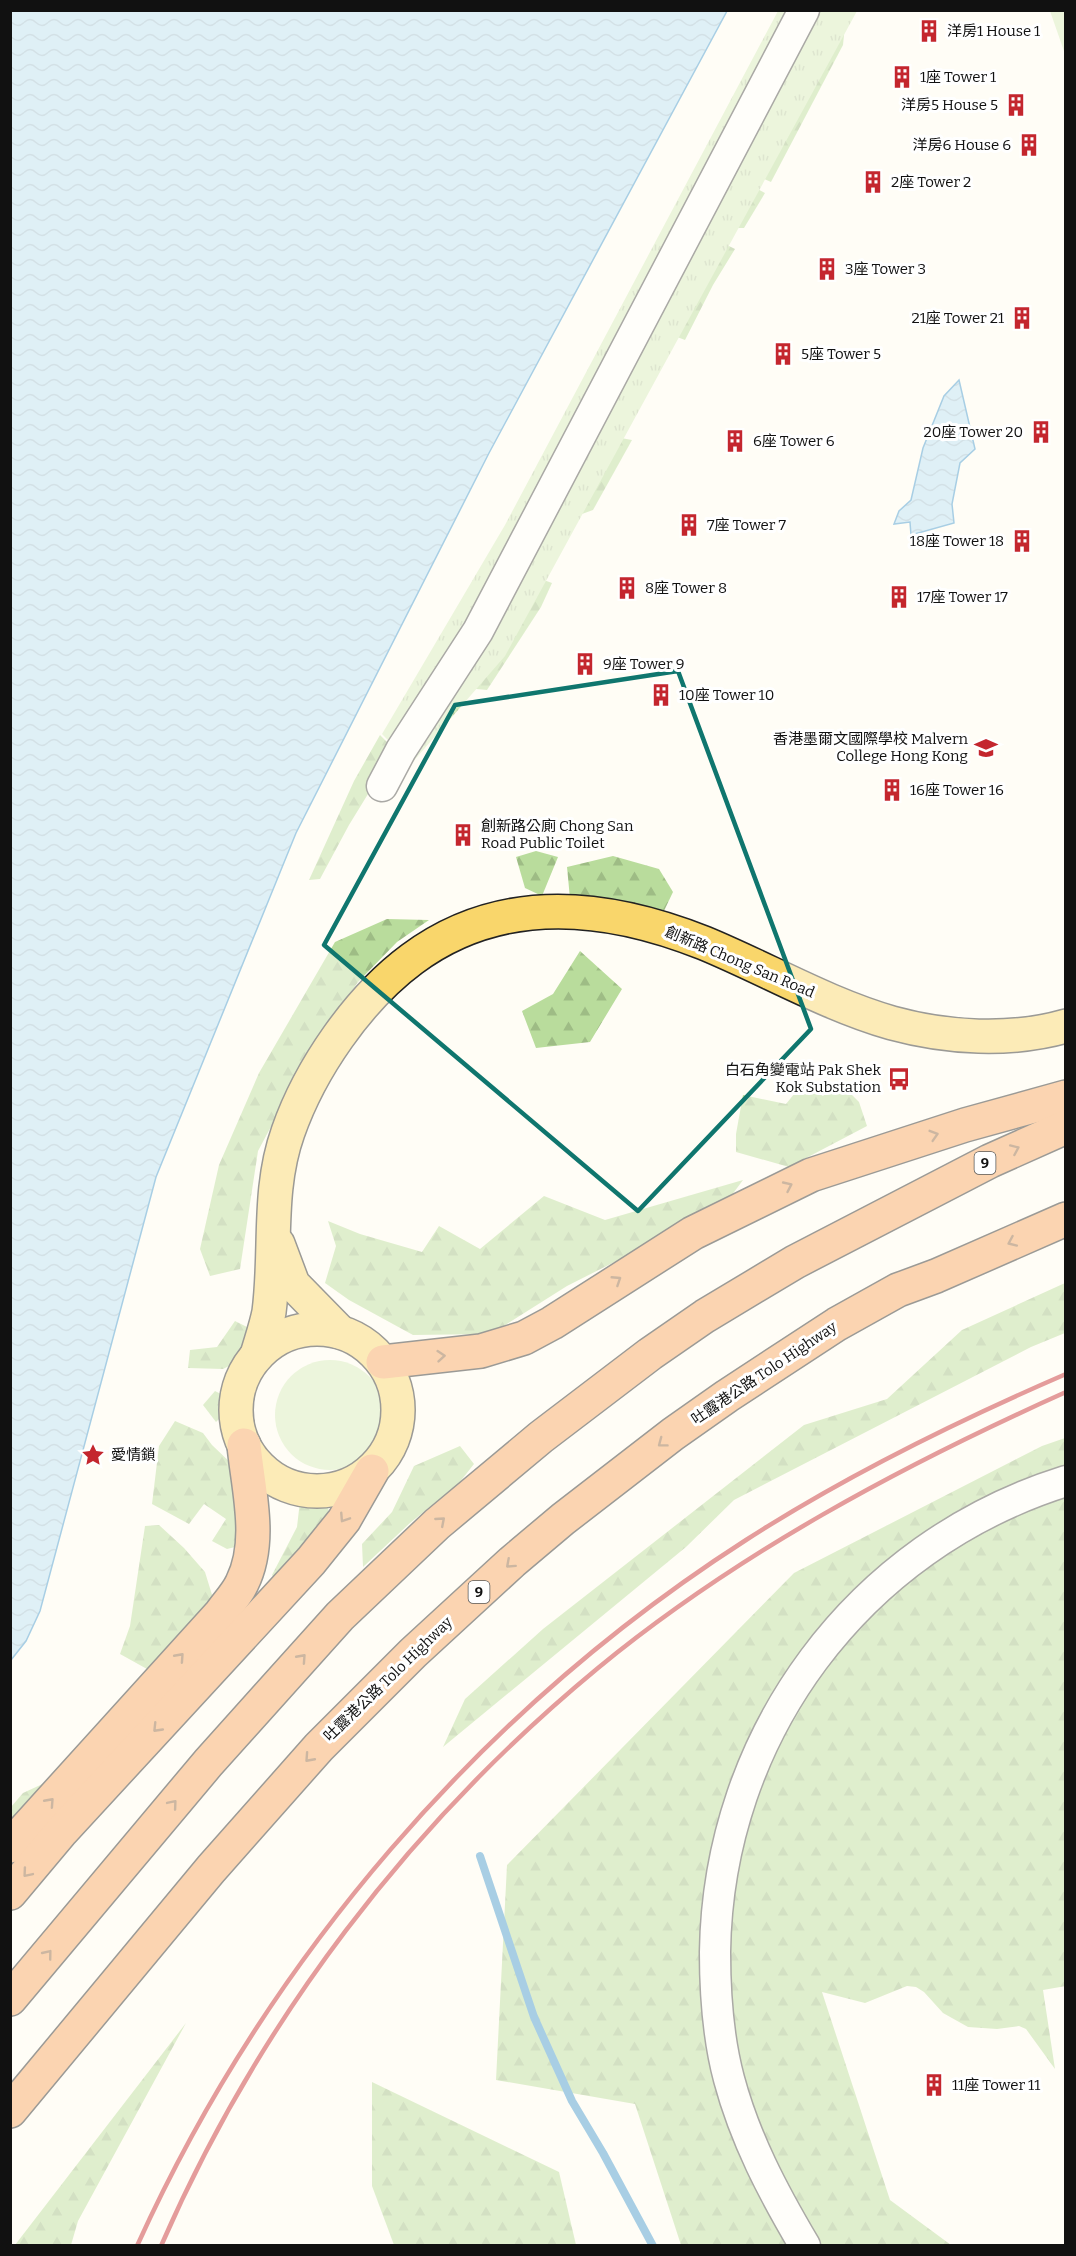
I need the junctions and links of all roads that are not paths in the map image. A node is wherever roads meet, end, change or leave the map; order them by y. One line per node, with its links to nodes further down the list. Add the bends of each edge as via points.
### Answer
1 (804, 10): 2 (street, via 478,631)
2 (382, 786)
3 (1065, 1026): 7 (main road, 創新路 Chong San Road, via 992,1036 922,1030 833,1001 705,944 642,923 603,913 564,910 504,917 452,934 428,948 397,970 352,1018 312,1080 288,1131 275,1181)
4 (1065, 1097): 10 (highway, one-way to 4, via 481,1351 524,1338 693,1233 811,1175)
5 (1065, 1127): 16 (highway, 9, one-way to 5, via 208,1763 340,1616 437,1524 541,1437 705,1316 795,1262 990,1161)
6 (1065, 1219): 17 (highway, 吐露港公路 Tolo Highway / 9, one-way to 17, via 898,1290 837,1324 673,1434 512,1562 319,1747 211,1869)
7 (273, 1231): 8 (main road, 創新路 Chong San Road, via 293,1284); 9 (main road, 創新路 Chong San Road, via 269,1309)
8 (340, 1332): 9 (main road, 創新路 Chong San Road, via 295,1331); 10 (main road, 創新路 Chong San Road, via 358,1340)
9 (257, 1355): 11 (main road, 創新路 Chong San Road, via 238,1389 236,1417)
10 (383, 1362): 12 (main road, 創新路 Chong San Road, via 397,1392 399,1418 392,1443)
11 (244, 1445): 12 (main road, 創新路 Chong San Road, via 262,1470 291,1488 332,1491 356,1483); 14 (highway, one-way to 11, via 221,1613 242,1584 251,1559 253,1527)
12 (372, 1471): 15 (highway, one-way to 15, via 344,1520 311,1562 62,1831)
13 (1065, 1481): 18 (street, via 1014,1500 952,1532 879,1587 826,1643 788,1696 763,1742 741,1796 725,1855 716,1920 715,1979 720,2036 748,2141)
14 (10, 1846)
15 (10, 1893)
16 (10, 1999)
17 (10, 2111)
18 (805, 2246)

